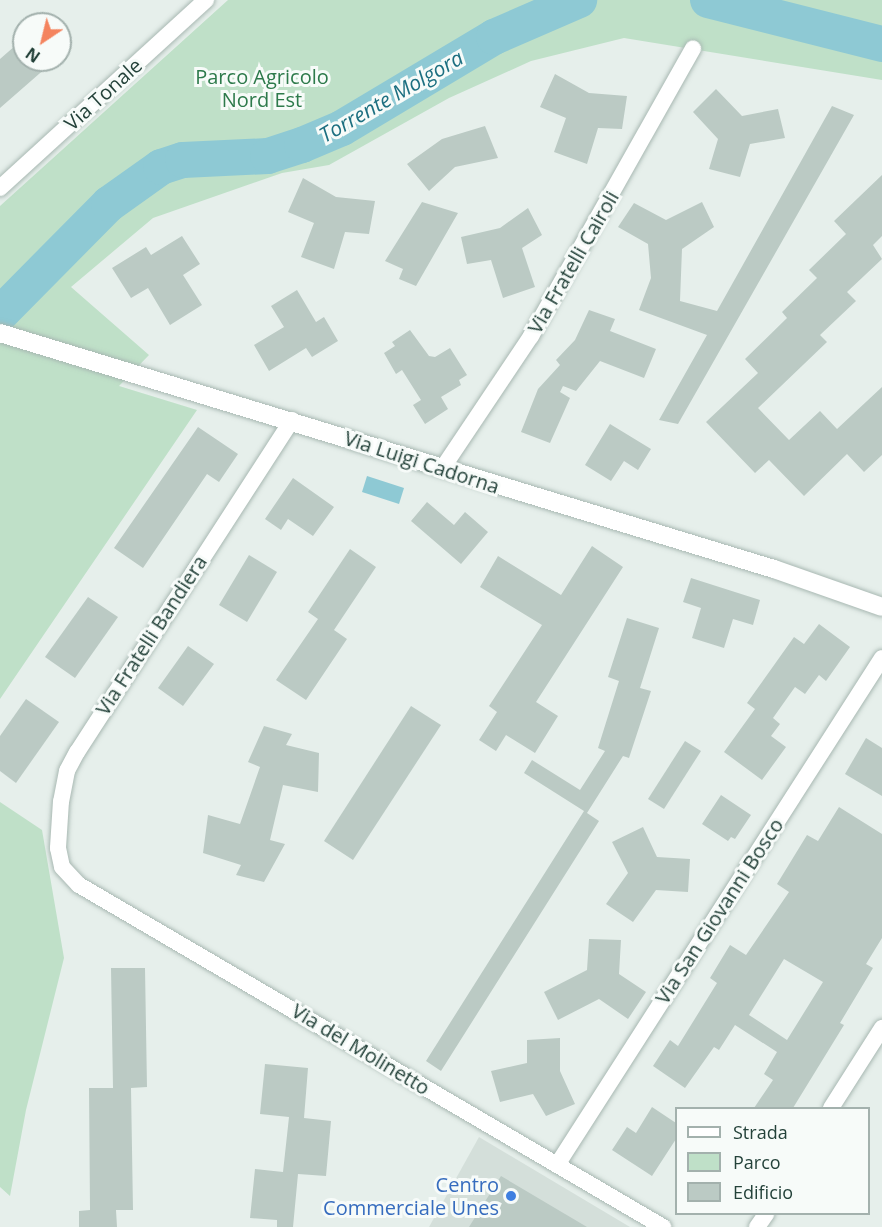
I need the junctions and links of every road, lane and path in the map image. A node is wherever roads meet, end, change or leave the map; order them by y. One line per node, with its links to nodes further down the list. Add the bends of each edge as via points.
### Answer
1 (206, 0): 3 (street, Via Tonale)
2 (693, 49): 6 (street, Via Fratelli Cairoli, via 531,336)
3 (0, 188)
4 (0, 333): 5 (street, Via Luigi Cadorna)
5 (292, 420): 6 (street, Via Luigi Cadorna); 11 (street, Via Fratelli Bandiera, via 98,717 68,771 58,848)
6 (442, 469): 7 (street, Via Luigi Cadorna)
7 (845, 592): 8 (street, Via Luigi Cadorna); 9 (street, Via Luigi Cadorna)
8 (882, 599)
9 (882, 607)
10 (882, 658): 14 (street, Via San Giovanni Bosco)
11 (62, 867): 14 (street, Via del Molinetto, via 79,885)
12 (882, 1028): 13 (street)
13 (832, 1107)
14 (556, 1165): 15 (street, Via del Molinetto)
15 (663, 1227)

